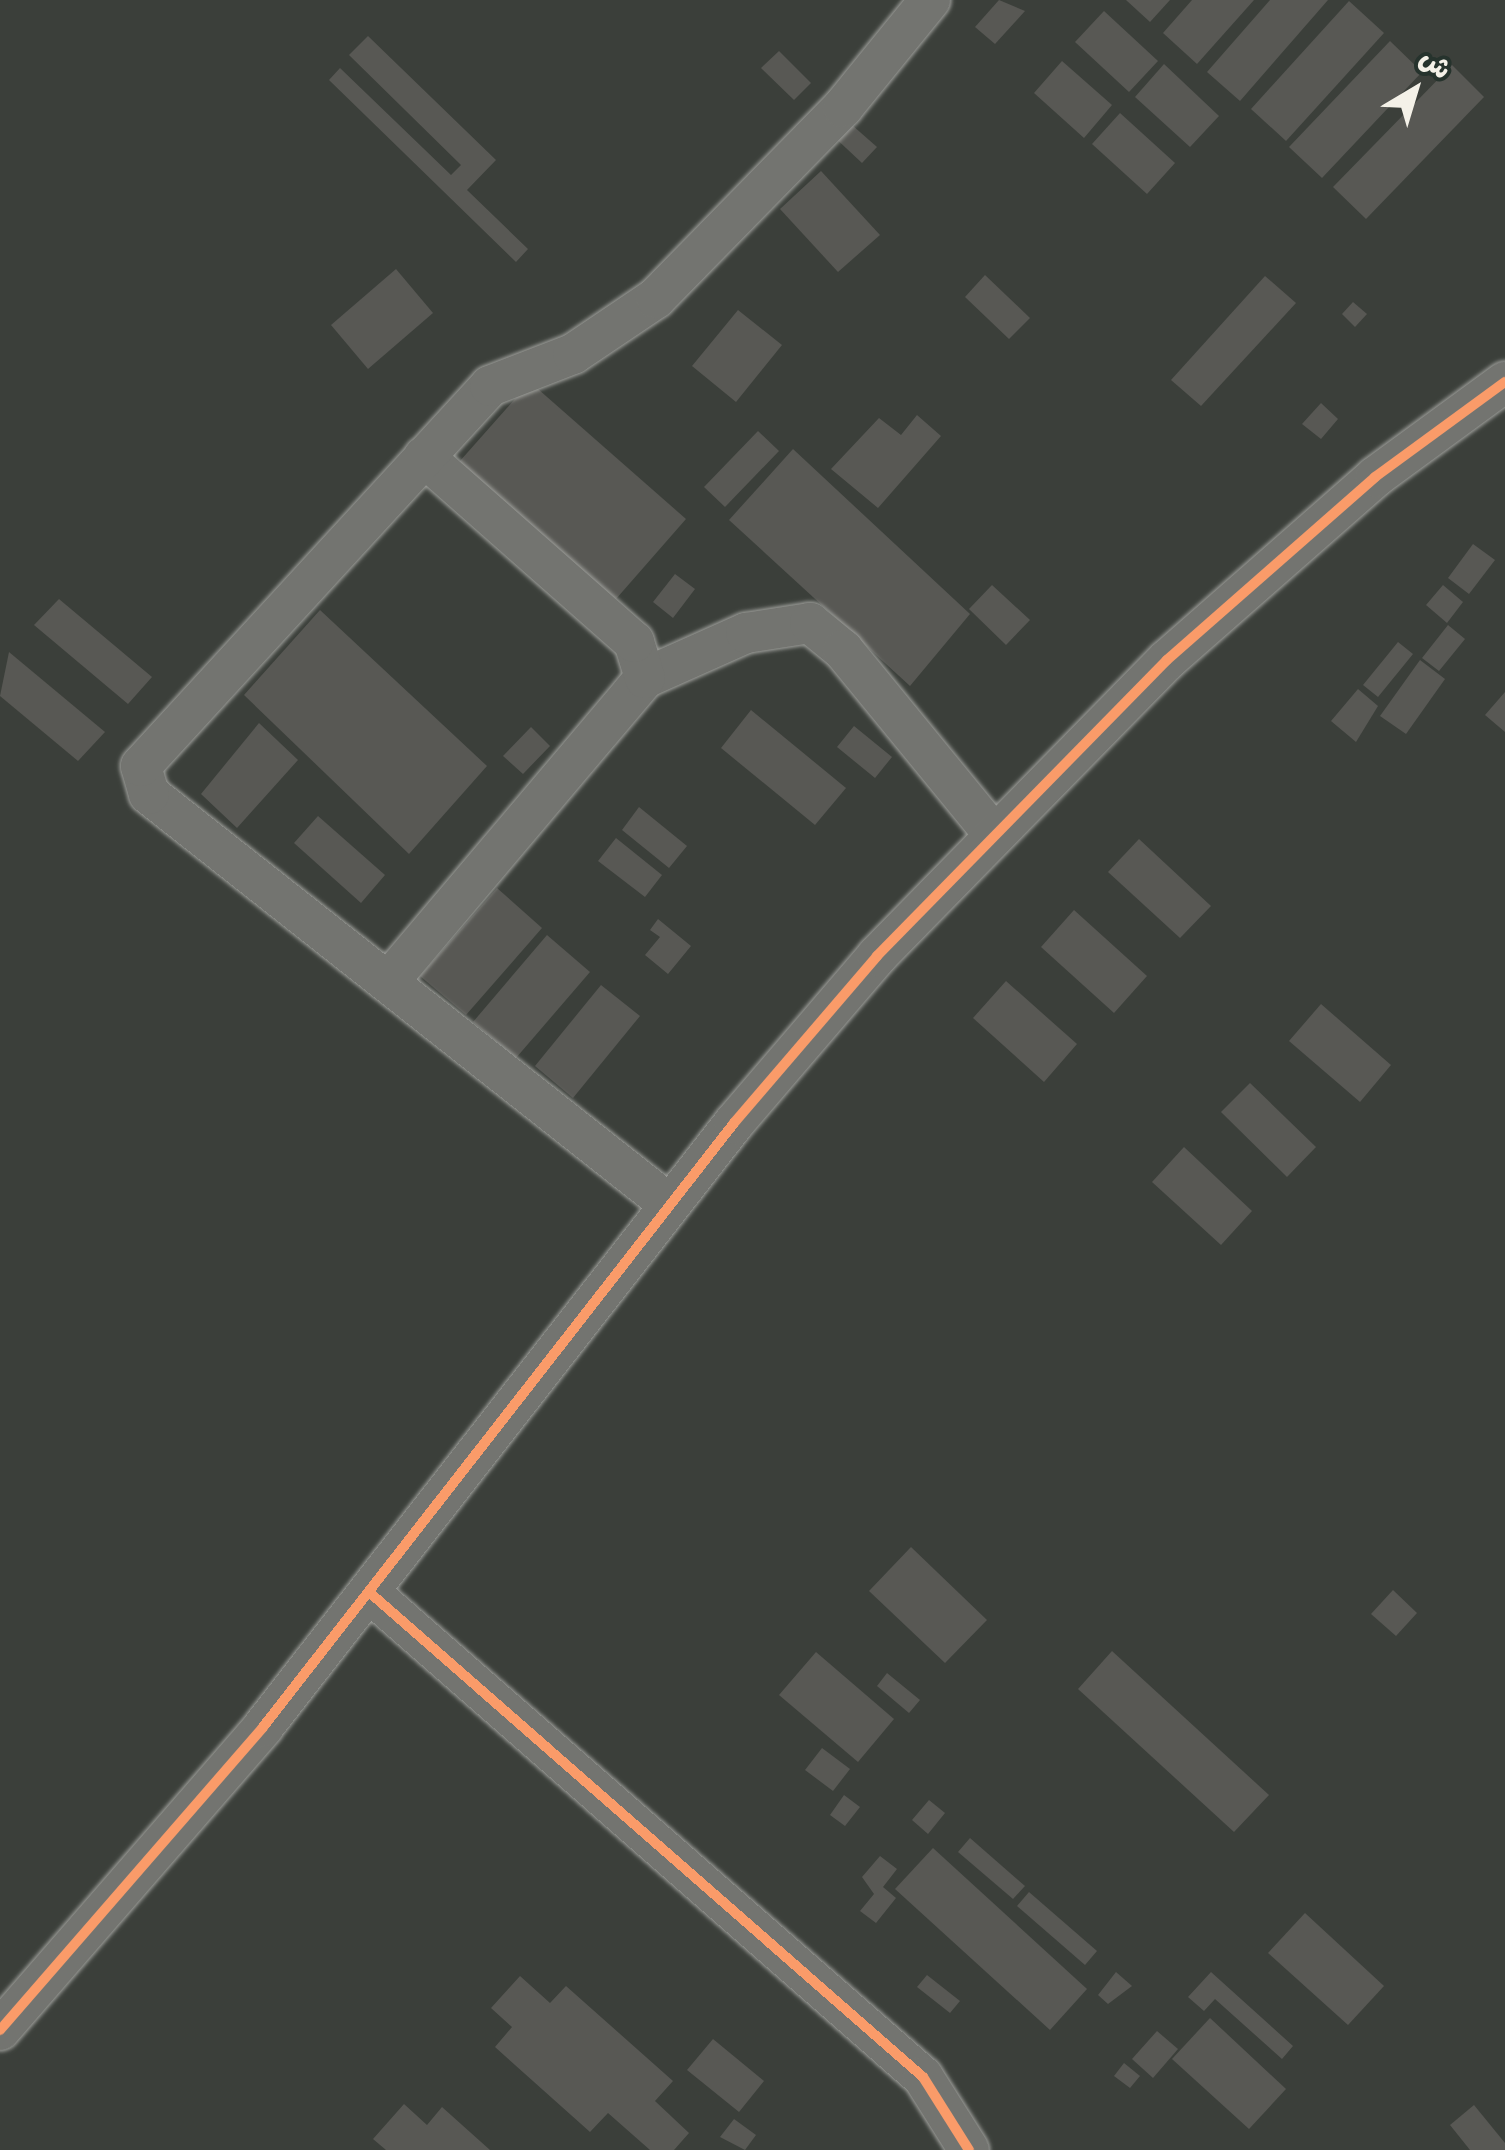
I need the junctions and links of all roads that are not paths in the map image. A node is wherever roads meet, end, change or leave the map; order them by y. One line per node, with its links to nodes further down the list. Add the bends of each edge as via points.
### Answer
1 (930, 0): 3 (street, via 843,108 656,298 572,354 504,376)
2 (1505, 382): 5 (street, via 1374,476 1167,660)
3 (424, 457): 4 (street, via 634,642); 6 (street, via 140,773 148,794)
4 (646, 678): 5 (street, via 746,633 810,623 843,650); 6 (street)
5 (993, 833): 7 (street)
6 (388, 982): 7 (street)
7 (669, 1204): 8 (street)
8 (369, 1592): 9 (street); 10 (street, via 923,2077)
9 (0, 2030)
10 (969, 2150)

